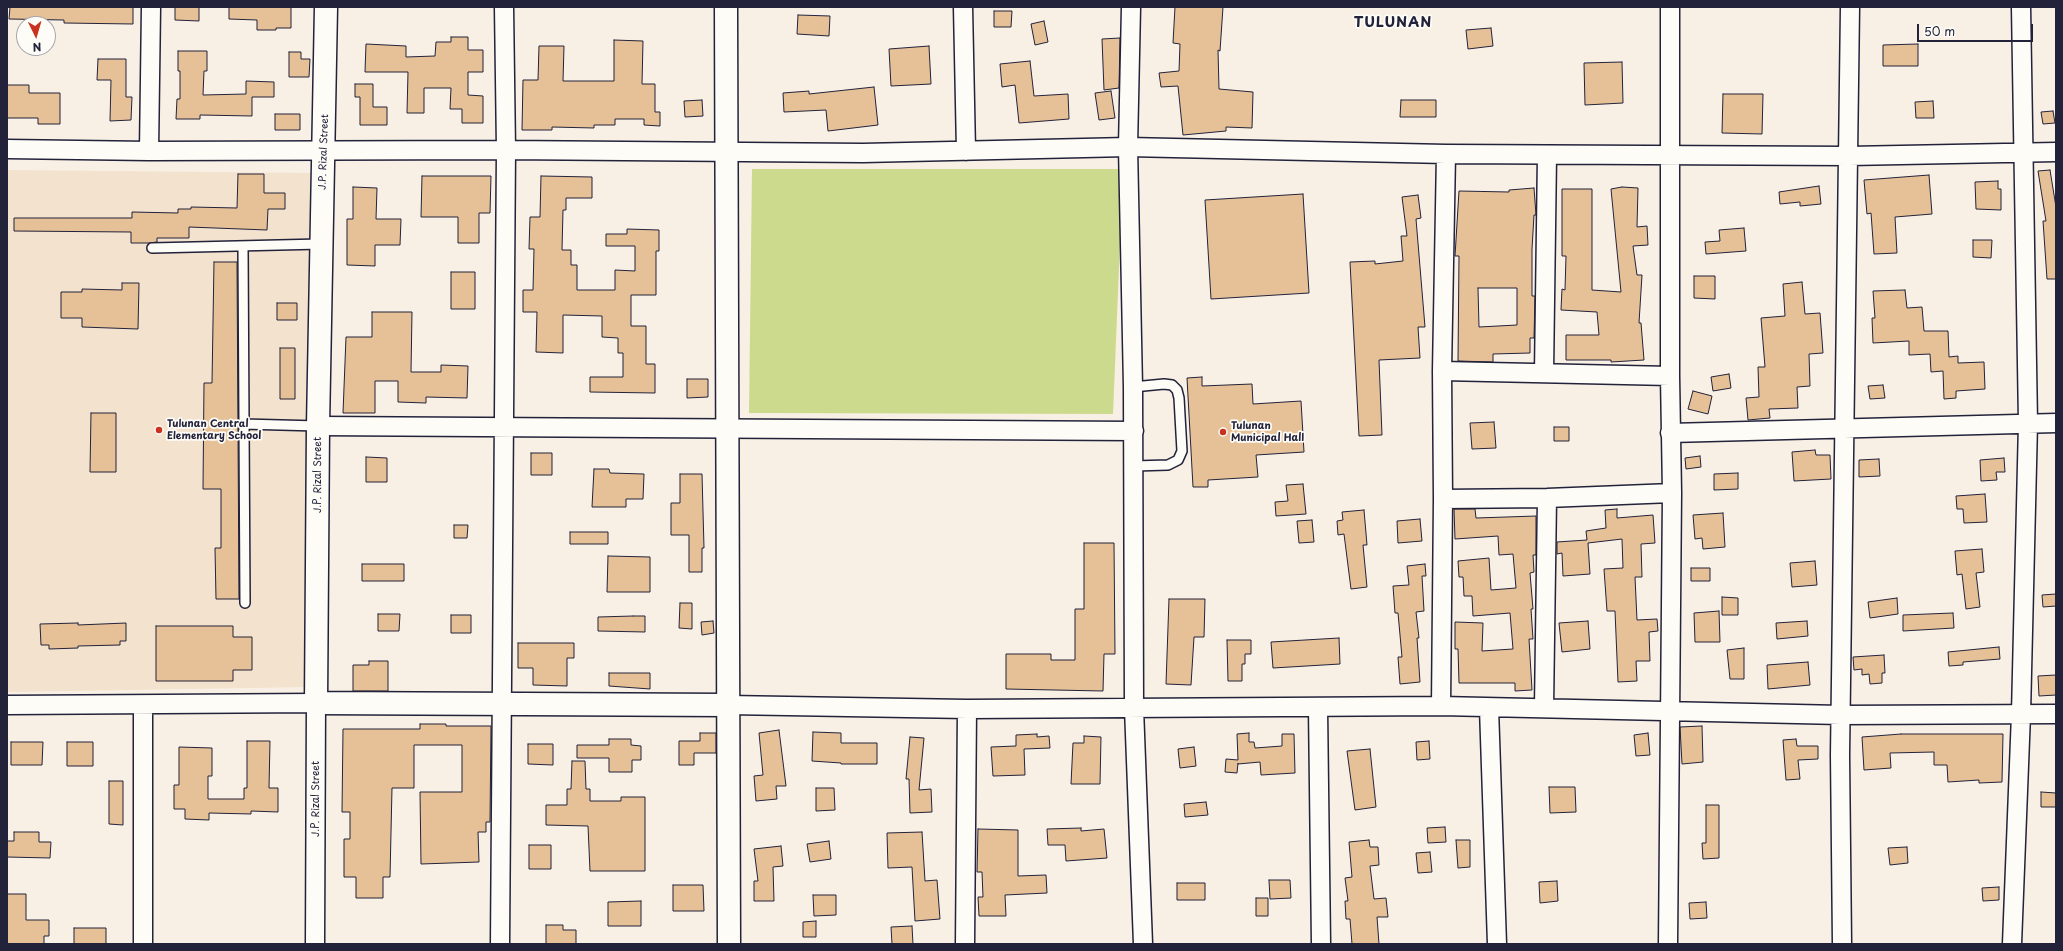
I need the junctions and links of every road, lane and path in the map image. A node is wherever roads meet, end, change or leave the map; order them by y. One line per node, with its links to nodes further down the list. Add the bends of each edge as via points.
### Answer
1 (151, 7): 14 (street)
2 (326, 7): 12 (street, J.P. Rizal Street)
3 (504, 7): 13 (street)
4 (726, 7): 15 (street)
5 (963, 7): 16 (street)
6 (1131, 7): 10 (street)
7 (1670, 7): 20 (street)
8 (1850, 7): 22 (street)
9 (2021, 7): 17 (street)
10 (1128, 147): 16 (street); 19 (street); 29 (street)
11 (7, 149): 14 (street)
12 (324, 149): 13 (street); 14 (street); 23 (street, J.P. Rizal Street)
13 (506, 150): 15 (street); 34 (street)
14 (149, 151)
15 (726, 151): 16 (street); 36 (street)
16 (966, 152)
17 (2023, 152): 18 (street); 22 (street); 30 (street)
18 (2056, 152)
19 (1446, 154): 21 (street); 26 (street)
20 (1669, 154): 21 (street); 22 (street); 28 (street)
21 (1547, 155): 27 (street)
22 (1849, 156): 35 (street)
23 (321, 244): 24 (lane); 33 (street, J.P. Rizal Street)
24 (243, 246): 25 (lane); 32 (lane)
25 (152, 248)
26 (1442, 371): 27 (street); 41 (street)
27 (1544, 373): 28 (street)
28 (1670, 376): 38 (street)
29 (1133, 387): 37 (street); 39 (lane, via 1164,384 1172,385 1177,390 1182,451 1178,460 1168,464)
30 (2028, 423): 31 (street); 35 (street); 56 (street)
31 (2056, 423)
32 (243, 424): 33 (lane); 43 (lane)
33 (318, 426): 34 (street); 44 (street, J.P. Rizal Street)
34 (504, 427): 36 (street); 45 (street)
35 (1844, 427): 38 (street); 58 (street)
36 (727, 429): 37 (street); 48 (street)
37 (1134, 431): 39 (street)
38 (1670, 433): 40 (street)
39 (1134, 466): 51 (street)
40 (1672, 493): 42 (street); 55 (street)
41 (1443, 498): 42 (street); 49 (street)
42 (1548, 498): 50 (street)
43 (245, 603)
44 (316, 703): 45 (street); 47 (street); 60 (street, J.P. Rizal Street)
45 (501, 704): 48 (street); 61 (street)
46 (7, 705): 47 (street)
47 (143, 705): 59 (street)
48 (728, 705): 54 (street); 62 (street)
49 (1441, 706): 52 (street); 53 (street)
50 (1544, 707): 53 (street); 55 (street)
51 (1134, 708): 52 (street); 54 (street); 64 (street)
52 (1318, 708): 65 (street)
53 (1489, 708): 66 (street)
54 (967, 709): 63 (street)
55 (1669, 710): 58 (street); 67 (street)
56 (2021, 714): 57 (street); 58 (street); 69 (street)
57 (2056, 714)
58 (1841, 715): 68 (street)
59 (144, 944)
60 (315, 944)
61 (500, 944)
62 (729, 944)
63 (965, 944)
64 (1143, 944)
65 (1321, 944)
66 (1497, 944)
67 (1668, 944)
68 (1842, 944)
69 (2012, 944)

